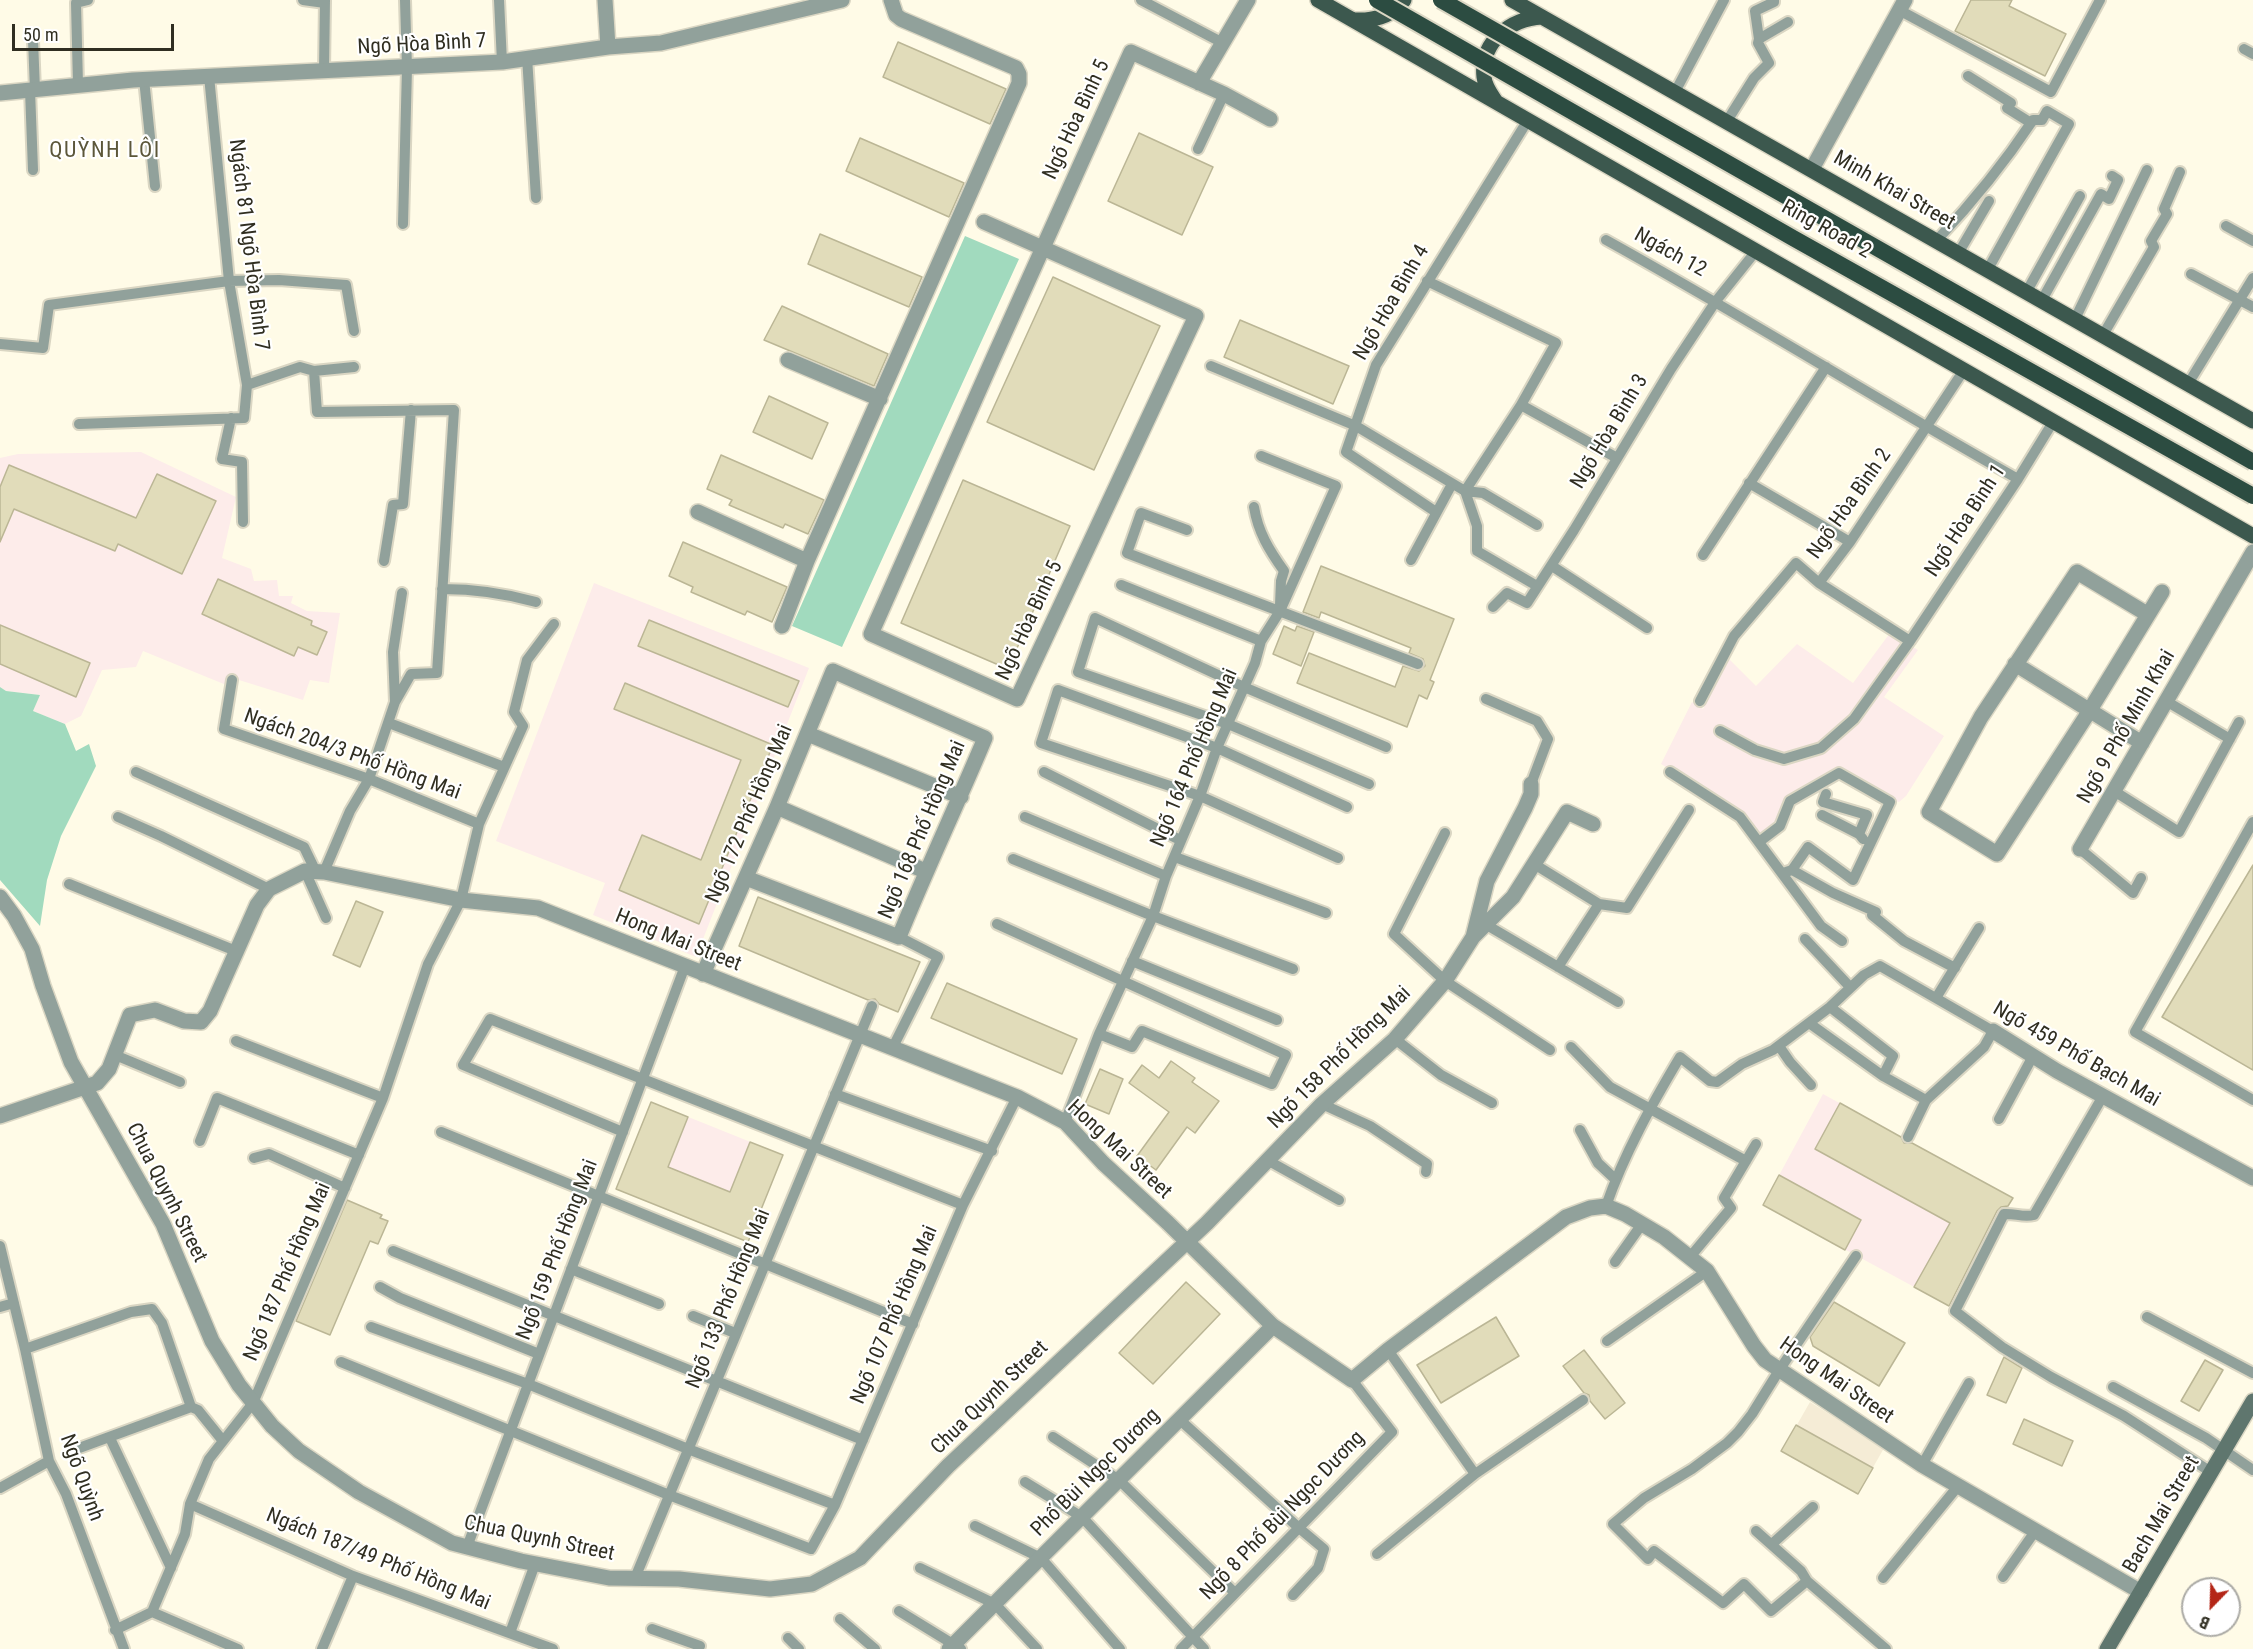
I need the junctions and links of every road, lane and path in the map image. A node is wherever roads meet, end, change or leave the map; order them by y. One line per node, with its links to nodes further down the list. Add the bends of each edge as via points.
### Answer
1 (88, 0): 35 (lane, via 76,3)
2 (303, 0): 18 (lane)
3 (405, 0): 29 (lane)
4 (499, 0): 28 (lane)
5 (605, 0): 26 (street)
6 (842, 0): 26 (street, Ngõ Hòa Bình 7, via 661,43)
7 (891, 0): 86 (street, via 901,19 1005,62 1016,68 1019,82)
8 (1141, 0): 25 (lane)
9 (1248, 0): 25 (street)
10 (1318, 0): 21 (main road)
11 (1377, 0): 102 (highway, Ring Road 2, bridge)
12 (1404, 0): 21 (main road, via 1383,17)
13 (1441, 0): 97 (highway, Ring Road 2, bridge)
14 (1512, 0): 20 (main road, Minh Khai Street)
15 (1724, 0): 37 (lane)
16 (1774, 0): 23 (lane, via 1755,10)
17 (2100, 0): 19 (lane, via 2051,92)
18 (325, 1): 30 (lane)
19 (1902, 5): 46 (street)
20 (1542, 17): 37 (main road, Minh Khai Street); 40 (main road, via 1517,22 1491,43 1484,61 1484,78)
21 (1352, 20): 40 (main road)
22 (1788, 22): 23 (lane)
23 (1759, 39): 43 (lane, via 1769,63 1754,78)
24 (33, 40): 36 (lane)
25 (1223, 43): 34 (street)
26 (608, 47): 27 (street, Ngõ Hòa Bình 7)
27 (527, 57): 28 (street, Ngõ Hòa Bình 7); 53 (lane)
28 (502, 62): 29 (street, Ngõ Hòa Bình 7)
29 (407, 68): 30 (street, Ngõ Hòa Bình 7); 56 (lane)
30 (324, 71): 31 (street, Ngõ Hòa Bình 7)
31 (209, 76): 33 (street, Ngõ Hòa Bình 7); 68 (lane, Ngách 81 Ngõ Hòa Bình 7)
32 (1968, 76): 44 (lane, via 2011,103 2007,108)
33 (144, 80): 35 (street, Ngõ Hòa Bình 7); 51 (lane)
34 (1199, 83): 39 (street, Ngõ Hòa Bình 5); 61 (street, Ngõ Hòa Bình 5, via 1131,52)
35 (78, 86): 36 (street, Ngõ Hòa Bình 7)
36 (32, 90): 38 (street, Ngõ Hòa Bình 7); 47 (lane)
37 (1675, 92): 43 (main road, Minh Khai Street)
38 (0, 93)
39 (1224, 94): 41 (street, Ngõ Hòa Bình 5); 45 (lane)
40 (1497, 102): 42 (main road)
41 (1270, 119)
42 (1528, 120): 62 (main road); 67 (lane, Ngõ Hòa Bình 4)
43 (1727, 121): 46 (main road, Minh Khai Street)
44 (2031, 123): 59 (lane, via 2002,164); 64 (lane, via 2042,120 2047,111 2069,124)
45 (1198, 149)
46 (1812, 169): 59 (main road, Minh Khai Street)
47 (33, 170)
48 (2147, 170): 74 (lane)
49 (2180, 172): 76 (lane, via 2164,209 2167,214 2151,241 2154,247)
50 (2112, 176): 71 (lane, via 2118,180 2109,199 2101,194)
51 (155, 186)
52 (2080, 196): 69 (lane)
53 (536, 198)
54 (1989, 201): 63 (lane)
55 (984, 222): 61 (street, Ngõ Hòa Bình 5)
56 (403, 224)
57 (2226, 226): 60 (lane)
58 (1605, 240): 70 (lane, Ngách 12)
59 (1937, 240): 63 (main road, Minh Khai Street)
60 (2253, 241)
61 (1042, 248): 61 (street, Ngõ Hòa Bình 5, via 1196,316 1017,699 871,634)
62 (1756, 251): 70 (lane, Ngõ Hòa Bình 3); 82 (main road)
63 (1959, 252): 64 (main road, Minh Khai Street)
64 (1988, 269): 69 (main road, Minh Khai Street)
65 (2191, 274): 72 (lane)
66 (2253, 278): 72 (lane)
67 (1427, 280): 87 (lane, via 1556,343); 93 (lane, Ngõ Hòa Bình 4, via 1376,365)
68 (229, 281): 75 (lane, via 346,285); 77 (lane, via 50,305 43,348); 85 (lane, Ngách 81 Ngõ Hòa Bình 7)
69 (2027, 291): 71 (main road, Minh Khai Street)
70 (1716, 300): 81 (lane, Ngách 12); 96 (lane, Ngõ Hòa Bình 3)
71 (2042, 300): 74 (main road, Minh Khai Street)
72 (2240, 300): 73 (lane); 84 (lane)
73 (2253, 307)
74 (2075, 319): 76 (main road, Minh Khai Street)
75 (354, 331)
76 (2103, 335): 84 (main road, Minh Khai Street)
77 (0, 344)
78 (788, 360): 86 (street)
79 (1211, 366): 93 (lane)
80 (354, 367): 83 (lane)
81 (1826, 367): 94 (lane, Ngách 12); 99 (lane)
82 (1964, 370): 91 (main road); 94 (lane, Ngõ Hòa Bình 2)
83 (314, 371): 85 (lane, via 300,368); 88 (lane, via 317,412)
84 (2188, 384): 90 (main road, Minh Khai Street)
85 (248, 385): 89 (lane, Ngách 81 Ngõ Hòa Bình 7, via 244,418)
86 (880, 399): 115 (street)
87 (1521, 405): 96 (lane); 101 (lane)
88 (411, 411): 114 (lane, via 403,504 393,505); 120 (lane, via 454,410)
89 (231, 418): 92 (lane); 106 (lane, via 222,459 242,462)
90 (2253, 421)
91 (2053, 422): 98 (lane, Ngõ Hòa Bình 1); 109 (main road)
92 (79, 424)
93 (1356, 426): 100 (lane); 105 (lane, Ngõ Hòa Bình 4, via 1346,452)
94 (1926, 428): 98 (lane, Ngách 12); 110 (lane, Ngõ Hòa Bình 2)
95 (1261, 456): 125 (lane, Ngõ 164 Phố Hồng Mai, via 1336,486)
96 (1617, 458): 116 (lane, Ngõ Hòa Bình 3)
97 (2253, 462)
98 (2018, 480): 131 (lane, Ngõ Hòa Bình 1)
99 (1749, 483): 110 (lane); 112 (lane)
100 (1452, 484): 101 (lane); 105 (lane)
101 (1465, 491): 107 (lane, via 1484,493); 119 (lane, via 1477,526 1477,551)
102 (2253, 496)
103 (1254, 507): 125 (lane, via 1265,544 1284,571)
104 (698, 512): 115 (street)
105 (1437, 513): 113 (lane)
106 (243, 522)
107 (1537, 525)
108 (1187, 530): 125 (lane, via 1141,513 1127,553)
109 (2253, 536)
110 (1850, 542): 117 (lane, Ngõ Hòa Bình 2)
111 (2253, 552): 138 (street, Ngõ 9 Phố Minh Khai)
112 (1703, 555)
113 (1411, 560)
114 (384, 561)
115 (807, 561): 128 (street)
116 (1552, 566): 119 (lane, Ngõ Hòa Bình 3); 129 (lane)
117 (1819, 583): 131 (lane); 137 (lane, Ngõ Hòa Bình 2, via 1796,563 1734,636)
118 (1121, 585): 130 (lane)
119 (1537, 586): 124 (lane, Ngõ Hòa Bình 3, via 1527,603 1508,593)
120 (442, 589): 123 (lane, via 502,593); 139 (lane, via 437,673 411,674)
121 (2162, 592): 126 (street)
122 (402, 593): 139 (lane, via 393,651)
123 (536, 602)
124 (1493, 607)
125 (1280, 612): 130 (lane, Ngõ 164 Phố Hồng Mai); 132 (lane)
126 (2147, 614): 133 (street, via 2077,572); 140 (street)
127 (554, 624): 151 (lane, Ngõ 187 Phố Hồng Mai, via 527,660 514,711 523,726)
128 (782, 626)
129 (1647, 628)
130 (1261, 641): 135 (lane, Ngõ 164 Phố Hồng Mai)
131 (1910, 641): 144 (lane, Ngõ Hòa Bình 1, via 1854,719 1821,748 1784,759 1755,750)
132 (1418, 664)
133 (2015, 664): 140 (street); 140 (street, via 1929,812 1997,854)
134 (232, 680): 155 (lane, Ngách 204/3 Phố Hồng Mai, via 224,729)
135 (1244, 687): 143 (lane, Ngõ 164 Phố Hồng Mai); 143 (lane, via 1095,618 1077,672); 149 (lane)
136 (1486, 699): 157 (lane, via 1537,721 1548,739)
137 (1700, 701)
138 (2166, 701): 147 (lane); 148 (street, Ngõ 9 Phố Minh Khai)
139 (395, 702): 142 (lane)
140 (2090, 711): 148 (street)
141 (2239, 722): 147 (lane)
142 (389, 723): 151 (lane); 155 (lane)
143 (1228, 724): 150 (lane, Ngõ 164 Phố Hồng Mai); 156 (lane)
144 (1720, 731)
145 (808, 734): 146 (street, Ngõ 172 Phố Hồng Mai, via 833,671); 161 (street); 162 (street, Ngõ 172 Phố Hồng Mai)
146 (985, 738): 161 (street, Ngõ 168 Phố Hồng Mai)
147 (2230, 739): 158 (lane, via 2179,832)
148 (2142, 743): 158 (street, Ngõ 9 Phố Minh Khai)
149 (1386, 747)
150 (1217, 748): 160 (lane, Ngõ 164 Phố Hồng Mai); 160 (lane, via 1058,690 1041,743); 163 (lane)
151 (504, 767): 169 (lane, Ngõ 187 Phố Hồng Mai)
152 (136, 772): 182 (lane, via 304,847)
153 (1044, 772): 173 (lane)
154 (1670, 772): 174 (lane, via 1740,817)
155 (369, 779): 169 (lane, Ngách 204/3 Phố Hồng Mai); 182 (lane)
156 (1370, 784)
157 (1531, 784): 199 (street, Ngõ 158 Phố Hồng Mai, via 1525,808 1487,881)
158 (2114, 791): 176 (street, Ngõ 9 Phố Minh Khai)
159 (1826, 794): 172 (lane, via 1823,802 1868,815)
160 (1200, 796): 173 (lane, Ngõ 164 Phố Hồng Mai); 178 (lane)
161 (961, 797): 181 (street, Ngõ 168 Phố Hồng Mai)
162 (777, 807): 181 (street); 185 (street, Ngõ 172 Phố Hồng Mai)
163 (1347, 807)
164 (1689, 810): 191 (lane, via 1627,908)
165 (1822, 815): 172 (lane)
166 (118, 817): 188 (lane)
167 (1025, 817): 184 (lane)
168 (2253, 822): 239 (lane, via 2135,1032)
169 (479, 824): 190 (lane, Ngõ 187 Phố Hồng Mai)
170 (1593, 824): 180 (street, via 1567,812)
171 (1444, 833): 209 (lane, via 1394,934)
172 (1859, 834): 175 (lane)
173 (1180, 840): 177 (lane, Ngõ 164 Phố Hồng Mai)
174 (1759, 842): 175 (lane, via 1780,826 1790,801 1839,773 1890,802); 183 (lane)
175 (1871, 844): 183 (lane, via 1853,880 1808,847)
176 (2080, 849): 186 (lane, Ngõ 9 Phố Minh Khai, via 2133,892)
177 (1175, 857): 184 (lane, Ngõ 164 Phố Hồng Mai); 192 (lane)
178 (1338, 858)
179 (1013, 859): 193 (lane)
180 (1534, 864): 191 (lane); 196 (street, via 1513,897)
181 (926, 871): 198 (street, Ngõ 168 Phố Hồng Mai)
182 (315, 872): 188 (street); 190 (street, Hong Mai Street); 194 (lane)
183 (1787, 872): 201 (lane, via 1821,926); 206 (lane, via 1876,912 1872,915 1904,941)
184 (1166, 876): 193 (lane, Ngõ 164 Phố Hồng Mai)
185 (746, 878): 198 (street); 208 (street, Ngõ 172 Phố Hồng Mai)
186 (2141, 878)
187 (69, 884): 202 (lane)
188 (269, 889): 202 (street, via 257,905)
189 (0, 897): 233 (street, Chua Quynh Street, via 32,949 71,1062)
190 (461, 900): 204 (street, Hong Mai Street, via 538,908); 237 (lane, Ngõ 187 Phố Hồng Mai, via 428,964)
191 (1599, 904): 205 (lane)
192 (1326, 913)
193 (1153, 916): 203 (lane, Ngõ 164 Phố Hồng Mai); 207 (lane)
194 (326, 918)
195 (997, 924): 210 (lane)
196 (1485, 924): 199 (street); 205 (lane)
197 (1979, 928): 206 (lane)
198 (900, 937): 225 (lane, Ngõ 168 Phố Hồng Mai, via 938,957)
199 (1473, 937): 209 (street, Ngõ 158 Phố Hồng Mai)
200 (1805, 939): 211 (lane)
201 (1842, 941)
202 (236, 951): 227 (street, via 210,1011 201,1022 184,1021 154,1010 130,1015)
203 (1132, 961): 210 (lane, Ngõ 164 Phố Hồng Mai); 216 (lane)
204 (685, 966): 208 (street, Hong Mai Street); 230 (lane, Ngõ 159 Phố Hồng Mai)
205 (1558, 967): 213 (lane)
206 (1954, 968): 212 (lane)
207 (1293, 969)
208 (703, 974): 220 (street, Hong Mai Street)
209 (1445, 981): 221 (street, Ngõ 158 Phố Hồng Mai); 226 (lane)
210 (1123, 982): 219 (lane, Ngõ 164 Phố Hồng Mai); 219 (lane, via 1286,1055 1272,1084 1142,1031 1132,1047)
211 (1850, 987): 212 (lane, Ngõ 459 Phố Bạch Mai, via 1880,966); 215 (lane)
212 (1936, 998): 218 (lane, Ngõ 459 Phố Bạch Mai)
213 (1618, 1002)
214 (872, 1006): 220 (lane, Ngõ 133 Phố Hồng Mai)
215 (1830, 1007): 217 (lane); 229 (lane, via 1893,1056)
216 (1277, 1020)
217 (1809, 1023): 223 (lane); 229 (lane)
218 (1993, 1031): 228 (street, Ngõ 459 Phố Bạch Mai); 238 (lane, via 1983,1047)
219 (1099, 1034): 245 (lane, Ngõ 164 Phố Hồng Mai)
220 (858, 1036): 225 (street, Hong Mai Street); 234 (lane, Ngõ 133 Phố Hồng Mai)
221 (1395, 1040): 240 (lane, via 1441,1075); 241 (street, Ngõ 158 Phố Hồng Mai)
222 (236, 1041): 237 (lane)
223 (1779, 1046): 232 (lane); 242 (lane, via 1742,1064 1717,1082 1710,1081 1680,1057)
224 (1571, 1047): 242 (lane, via 1610,1087)
225 (892, 1049): 236 (street, Hong Mai Street)
226 (1550, 1050)
227 (115, 1055): 231 (lane); 233 (street, via 110,1069 98,1083)
228 (2033, 1056): 235 (street, Ngõ 459 Phố Bạch Mai); 244 (lane)
229 (1883, 1076): 238 (lane)
230 (643, 1078): 248 (lane, Ngõ 159 Phố Hồng Mai); 248 (lane, via 490,1019 463,1065); 252 (lane)
231 (180, 1082)
232 (1811, 1085)
233 (86, 1089): 243 (street); 301 (street, Chua Quynh Street, via 163,1224 212,1341)
234 (835, 1094): 252 (lane, Ngõ 133 Phố Hồng Mai); 253 (lane)
235 (2103, 1096): 259 (street, Ngõ 459 Phố Bạch Mai); 315 (lane, via 2034,1215 2024,1218 2004,1214 1955,1311 2001,1347 2124,1416)
236 (1017, 1097): 245 (street, Hong Mai Street); 253 (lane, Ngõ 107 Phố Hồng Mai)
237 (383, 1098): 254 (lane, Ngõ 187 Phố Hồng Mai)
238 (1926, 1100): 249 (lane)
239 (2253, 1100)
240 (1492, 1103)
241 (1322, 1104): 256 (street, Ngõ 158 Phố Hồng Mai); 258 (lane, via 1370,1126 1426,1164)
242 (1650, 1110): 257 (lane); 260 (lane)
243 (0, 1116)
244 (1999, 1119)
245 (1065, 1122): 267 (street, Hong Mai Street)
246 (1580, 1130): 260 (lane, via 1598,1163)
247 (441, 1132): 262 (lane)
248 (623, 1132): 262 (lane, Ngõ 159 Phố Hồng Mai)
249 (1908, 1137)
250 (200, 1141): 254 (lane, via 217,1098)
251 (1756, 1144): 257 (lane)
252 (813, 1147): 264 (lane); 273 (lane, Ngõ 133 Phố Hồng Mai)
253 (992, 1151): 264 (lane, Ngõ 107 Phố Hồng Mai)
254 (359, 1155): 261 (lane, Ngõ 187 Phố Hồng Mai)
255 (254, 1158): 261 (lane, via 269,1154)
256 (1268, 1160): 263 (lane); 267 (street, Ngõ 158 Phố Hồng Mai)
257 (1746, 1161): 271 (lane, via 1724,1198 1731,1208)
258 (1426, 1173)
259 (2253, 1178)
260 (1615, 1179): 265 (lane)
261 (345, 1188): 301 (lane, Ngõ 187 Phố Hồng Mai)
262 (599, 1195): 273 (lane); 274 (lane, Ngõ 159 Phố Hồng Mai)
263 (1339, 1200)
264 (963, 1205): 283 (lane, Ngõ 107 Phố Hồng Mai)
265 (1606, 1206): 266 (street, Hong Mai Street); 289 (street, via 1566,1217)
266 (1642, 1224): 271 (street, Hong Mai Street); 272 (lane)
267 (1186, 1241): 284 (street, Hong Mai Street); 339 (street, Chua Quynh Street, via 948,1466 860,1558 812,1584 770,1589)
268 (0, 1246): 277 (lane, Ngõ Quỳnh)
269 (393, 1251): 280 (lane)
270 (1856, 1256): 292 (lane)
271 (1690, 1257): 275 (street, Hong Mai Street)
272 (1615, 1262)
273 (764, 1264): 283 (lane); 286 (lane, Ngõ 133 Phố Hồng Mai)
274 (572, 1269): 278 (lane); 280 (lane, Ngõ 159 Phố Hồng Mai)
275 (1707, 1271): 287 (lane); 292 (street, Hong Mai Street, via 1754,1346 1765,1360)
276 (381, 1287): 290 (lane)
277 (14, 1303): 279 (lane); 288 (lane, Ngõ Quỳnh)
278 (659, 1304)
279 (0, 1306)
280 (554, 1314): 290 (lane, Ngõ 159 Phố Hồng Mai); 294 (lane)
281 (693, 1316): 286 (lane)
282 (2147, 1317): 293 (lane)
283 (913, 1324): 307 (lane, Ngõ 107 Phố Hồng Mai)
284 (1273, 1326): 295 (street, Hong Mai Street); 303 (street, Phố Bùi Ngọc Dương)
285 (371, 1328): 297 (lane)
286 (735, 1334): 294 (lane, Ngõ 133 Phố Hồng Mai)
287 (1607, 1341)
288 (25, 1348): 302 (lane, via 131,1312 152,1310 162,1323); 312 (lane, Ngõ Quỳnh)
289 (1388, 1350): 295 (street); 316 (lane)
290 (539, 1354): 297 (lane, Ngõ 159 Phố Hồng Mai)
291 (341, 1362): 304 (lane)
292 (1780, 1369): 313 (street, Hong Mai Street); 341 (lane, via 1752,1414 1727,1443 1644,1498 1613,1524 1648,1559 1654,1551 1723,1603 1744,1584 1772,1611)
293 (2253, 1373)
294 (716, 1380): 307 (lane); 309 (lane, Ngõ 133 Phố Hồng Mai)
295 (1352, 1380): 327 (lane, Ngõ 8 Phố Bùi Ngọc Dương, via 1392,1432)
296 (1969, 1383): 313 (lane)
297 (528, 1384): 304 (lane, Ngõ 159 Phố Hồng Mai); 309 (lane)
298 (2113, 1387): 310 (lane)
299 (1582, 1400): 316 (lane)
300 (2253, 1401): 310 (main road, Bach Mai Street)
301 (253, 1403): 308 (lane, Ngõ 187 Phố Hồng Mai); 331 (street, Chua Quynh Street, via 299,1451 359,1492)
302 (191, 1407): 306 (lane); 308 (lane, via 198,1410)
303 (1179, 1419): 317 (street, Phố Bùi Ngọc Dương); 327 (lane)
304 (511, 1430): 321 (lane); 331 (lane, Ngõ 159 Phố Hồng Mai)
305 (1053, 1437): 317 (lane)
306 (110, 1438): 311 (lane); 335 (lane)
307 (863, 1440): 323 (lane, Ngõ 107 Phố Hồng Mai)
308 (223, 1441): 322 (lane, Ngõ 187 Phố Hồng Mai, via 208,1459)
309 (688, 1449): 321 (lane, Ngõ 133 Phố Hồng Mai); 323 (lane)
310 (2223, 1450): 314 (lane); 315 (main road, Bach Mai Street)
311 (71, 1451)
312 (50, 1461): 320 (lane); 350 (lane, Ngõ Quỳnh, via 66,1494)
313 (1922, 1465): 319 (street, Hong Mai Street)
314 (2253, 1470)
315 (2211, 1472): 342 (main road, Bach Mai Street)
316 (1475, 1474): 332 (lane)
317 (1119, 1480): 325 (street, Phố Bùi Ngọc Dương); 343 (lane)
318 (1025, 1482): 325 (lane)
319 (1959, 1485): 328 (street, Hong Mai Street); 340 (lane)
320 (0, 1488)
321 (669, 1495): 323 (lane, Ngõ 107 Phố Hồng Mai, via 811,1549); 339 (lane, Ngõ 133 Phố Hồng Mai)
322 (190, 1504): 335 (lane, Ngõ 187 Phố Hồng Mai, via 185,1534); 337 (lane, Ngách 187/49 Phố Hồng Mai)
323 (835, 1505)
324 (1813, 1508): 330 (lane)
325 (1082, 1517): 333 (street, Phố Bùi Ngọc Dương); 353 (lane)
326 (975, 1526): 333 (lane)
327 (1299, 1528): 343 (lane, Ngõ 8 Phố Bùi Ngọc Dương); 344 (lane, via 1324,1549 1318,1568)
328 (2036, 1530): 338 (lane); 342 (street, Hong Mai Street)
329 (1756, 1531): 330 (lane)
330 (1772, 1545): 341 (lane)
331 (466, 1547): 334 (street, Chua Quynh Street)
332 (1377, 1554)
333 (1041, 1558): 345 (street, Phố Bùi Ngọc Dương); 363 (lane)
334 (535, 1564): 339 (street, Chua Quynh Street, via 609,1578); 351 (lane)
335 (171, 1568): 347 (lane, Ngõ 187 Phố Hồng Mai)
336 (920, 1568): 345 (lane)
337 (353, 1576): 351 (lane, Ngách 187/49 Phố Hồng Mai); 357 (lane)
338 (2003, 1577)
339 (635, 1578)
340 (1883, 1578)
341 (1807, 1581): 366 (lane)
342 (2141, 1592): 367 (main road, Bach Mai Street)
343 (1235, 1593): 353 (lane, Ngõ 8 Phố Bùi Ngọc Dương)
344 (1293, 1595)
345 (995, 1604): 354 (street, Phố Bùi Ngọc Dương); 362 (lane)
346 (899, 1611): 354 (lane)
347 (152, 1612): 350 (lane); 356 (lane)
348 (840, 1618): 361 (lane)
349 (652, 1629): 359 (lane, via 700,1646)
350 (115, 1630): 355 (lane, Ngõ Quỳnh)
351 (510, 1633): 358 (lane, Ngách 187/49 Phố Hồng Mai)
352 (788, 1638): 360 (lane)
353 (1192, 1638): 364 (lane, Ngõ 8 Phố Bùi Ngọc Dương); 365 (lane)
354 (955, 1647)
355 (124, 1649)
356 (238, 1649)
357 (322, 1649)
358 (553, 1649)
359 (698, 1649)
360 (799, 1649)
361 (875, 1649)
362 (1037, 1649)
363 (1120, 1649)
364 (1181, 1649)
365 (1204, 1649)
366 (1886, 1649)
367 (2107, 1649)

